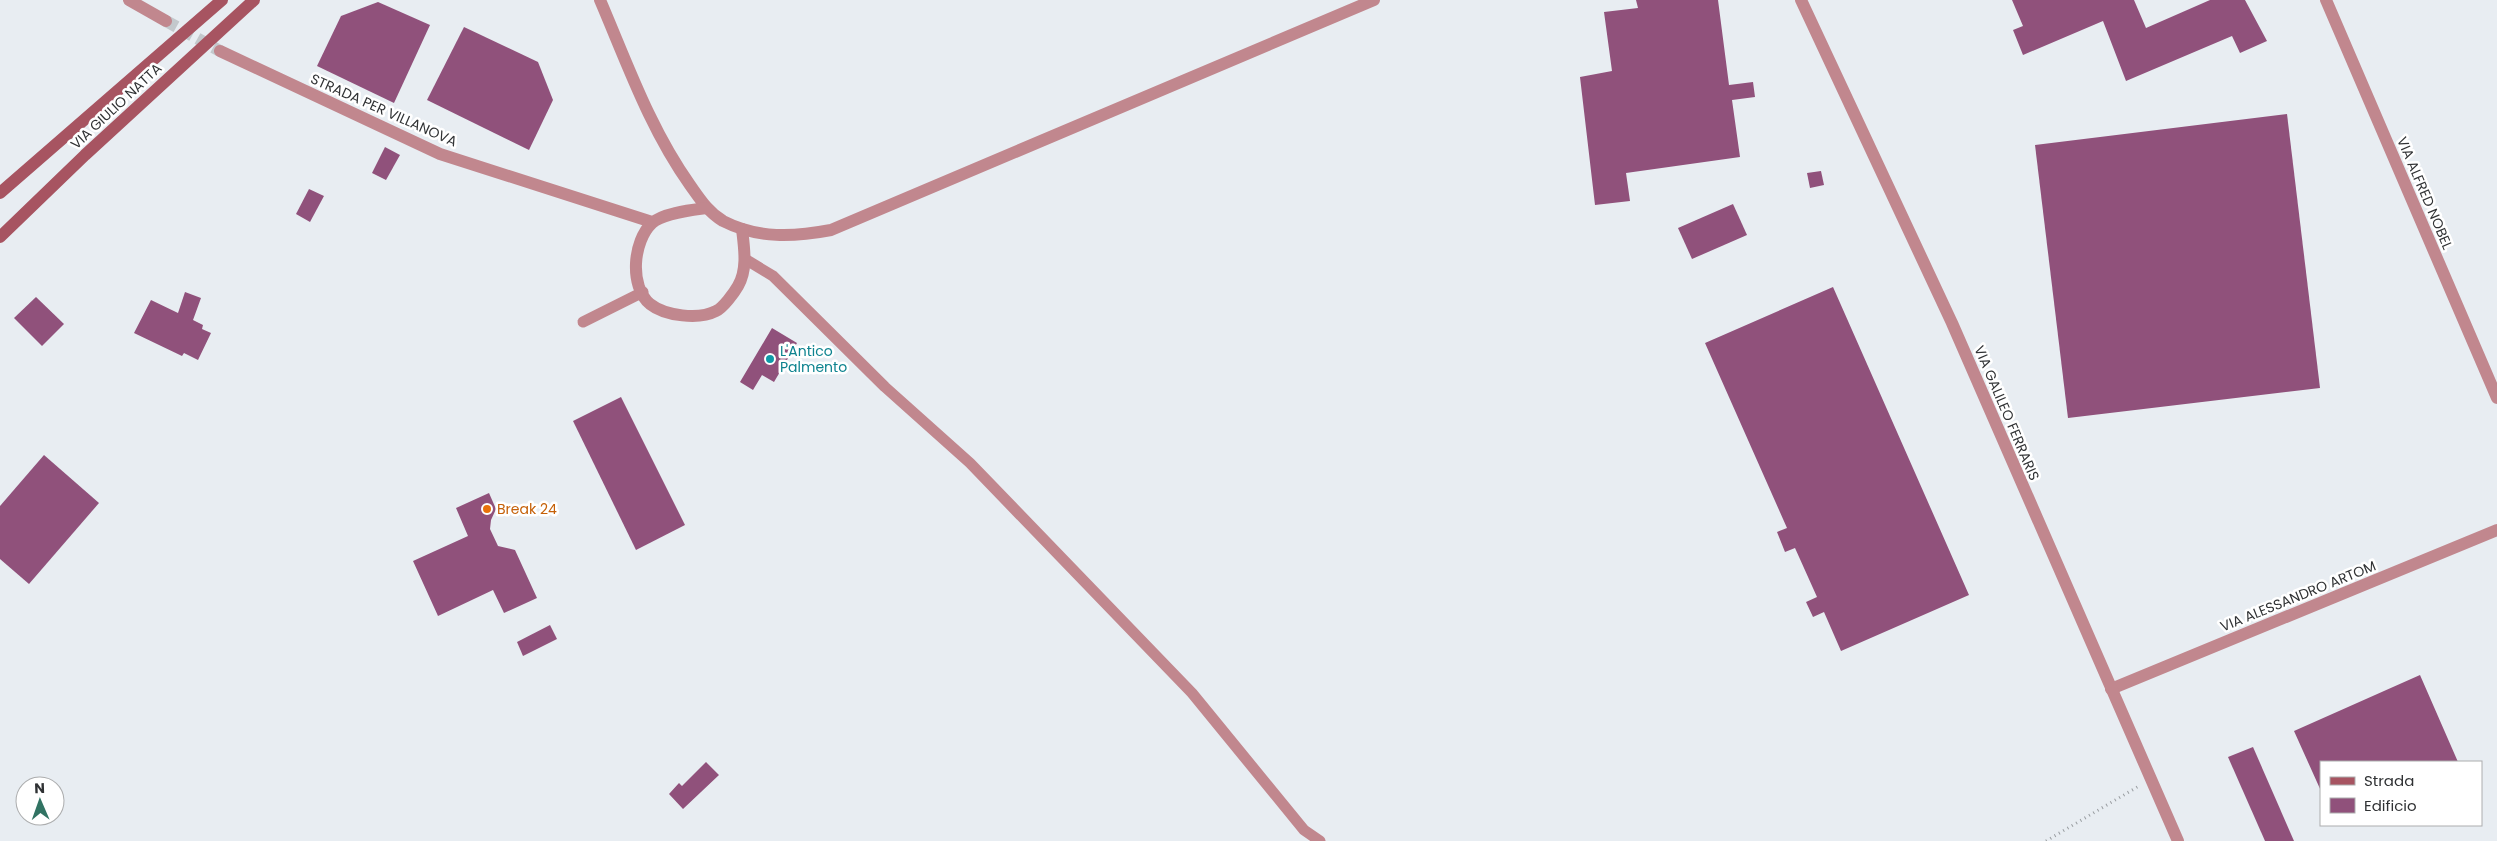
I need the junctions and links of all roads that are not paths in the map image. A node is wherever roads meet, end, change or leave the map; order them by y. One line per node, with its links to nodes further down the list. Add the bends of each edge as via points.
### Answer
1 (129, 0): 8 (street)
2 (222, 0): 10 (main road, VIA GIULIO NATTA)
3 (254, 0): 14 (main road, VIA GIULIO NATTA)
4 (600, 0): 11 (street, via 650,120)
5 (1374, 0): 13 (street, via 831,230 776,237)
6 (1801, 0): 20 (street, VIA GALILEO FERRARIS, via 1952,323)
7 (2326, 0): 18 (street, VIA ALFRED NOBEL)
8 (166, 20)
9 (220, 51): 12 (street, STRADA PER VILLANOVA, via 440,154)
10 (0, 193)
11 (706, 208): 12 (street, via 678,212); 13 (street)
12 (652, 222): 16 (street, via 642,237 635,258 636,278)
13 (742, 229): 15 (street)
14 (1, 237)
15 (745, 259): 16 (street, via 739,285 717,311 695,317 674,314 650,304); 21 (lane, via 773,276 885,387 970,463 1192,693 1304,830)
16 (643, 292): 17 (lane)
17 (583, 322)
18 (2497, 398)
19 (2497, 530): 20 (street, VIA ALESSANDRO ARTOM)
20 (2111, 689): 22 (street, VIA GALILEO FERRARIS)
21 (1320, 841)
22 (2178, 841)

